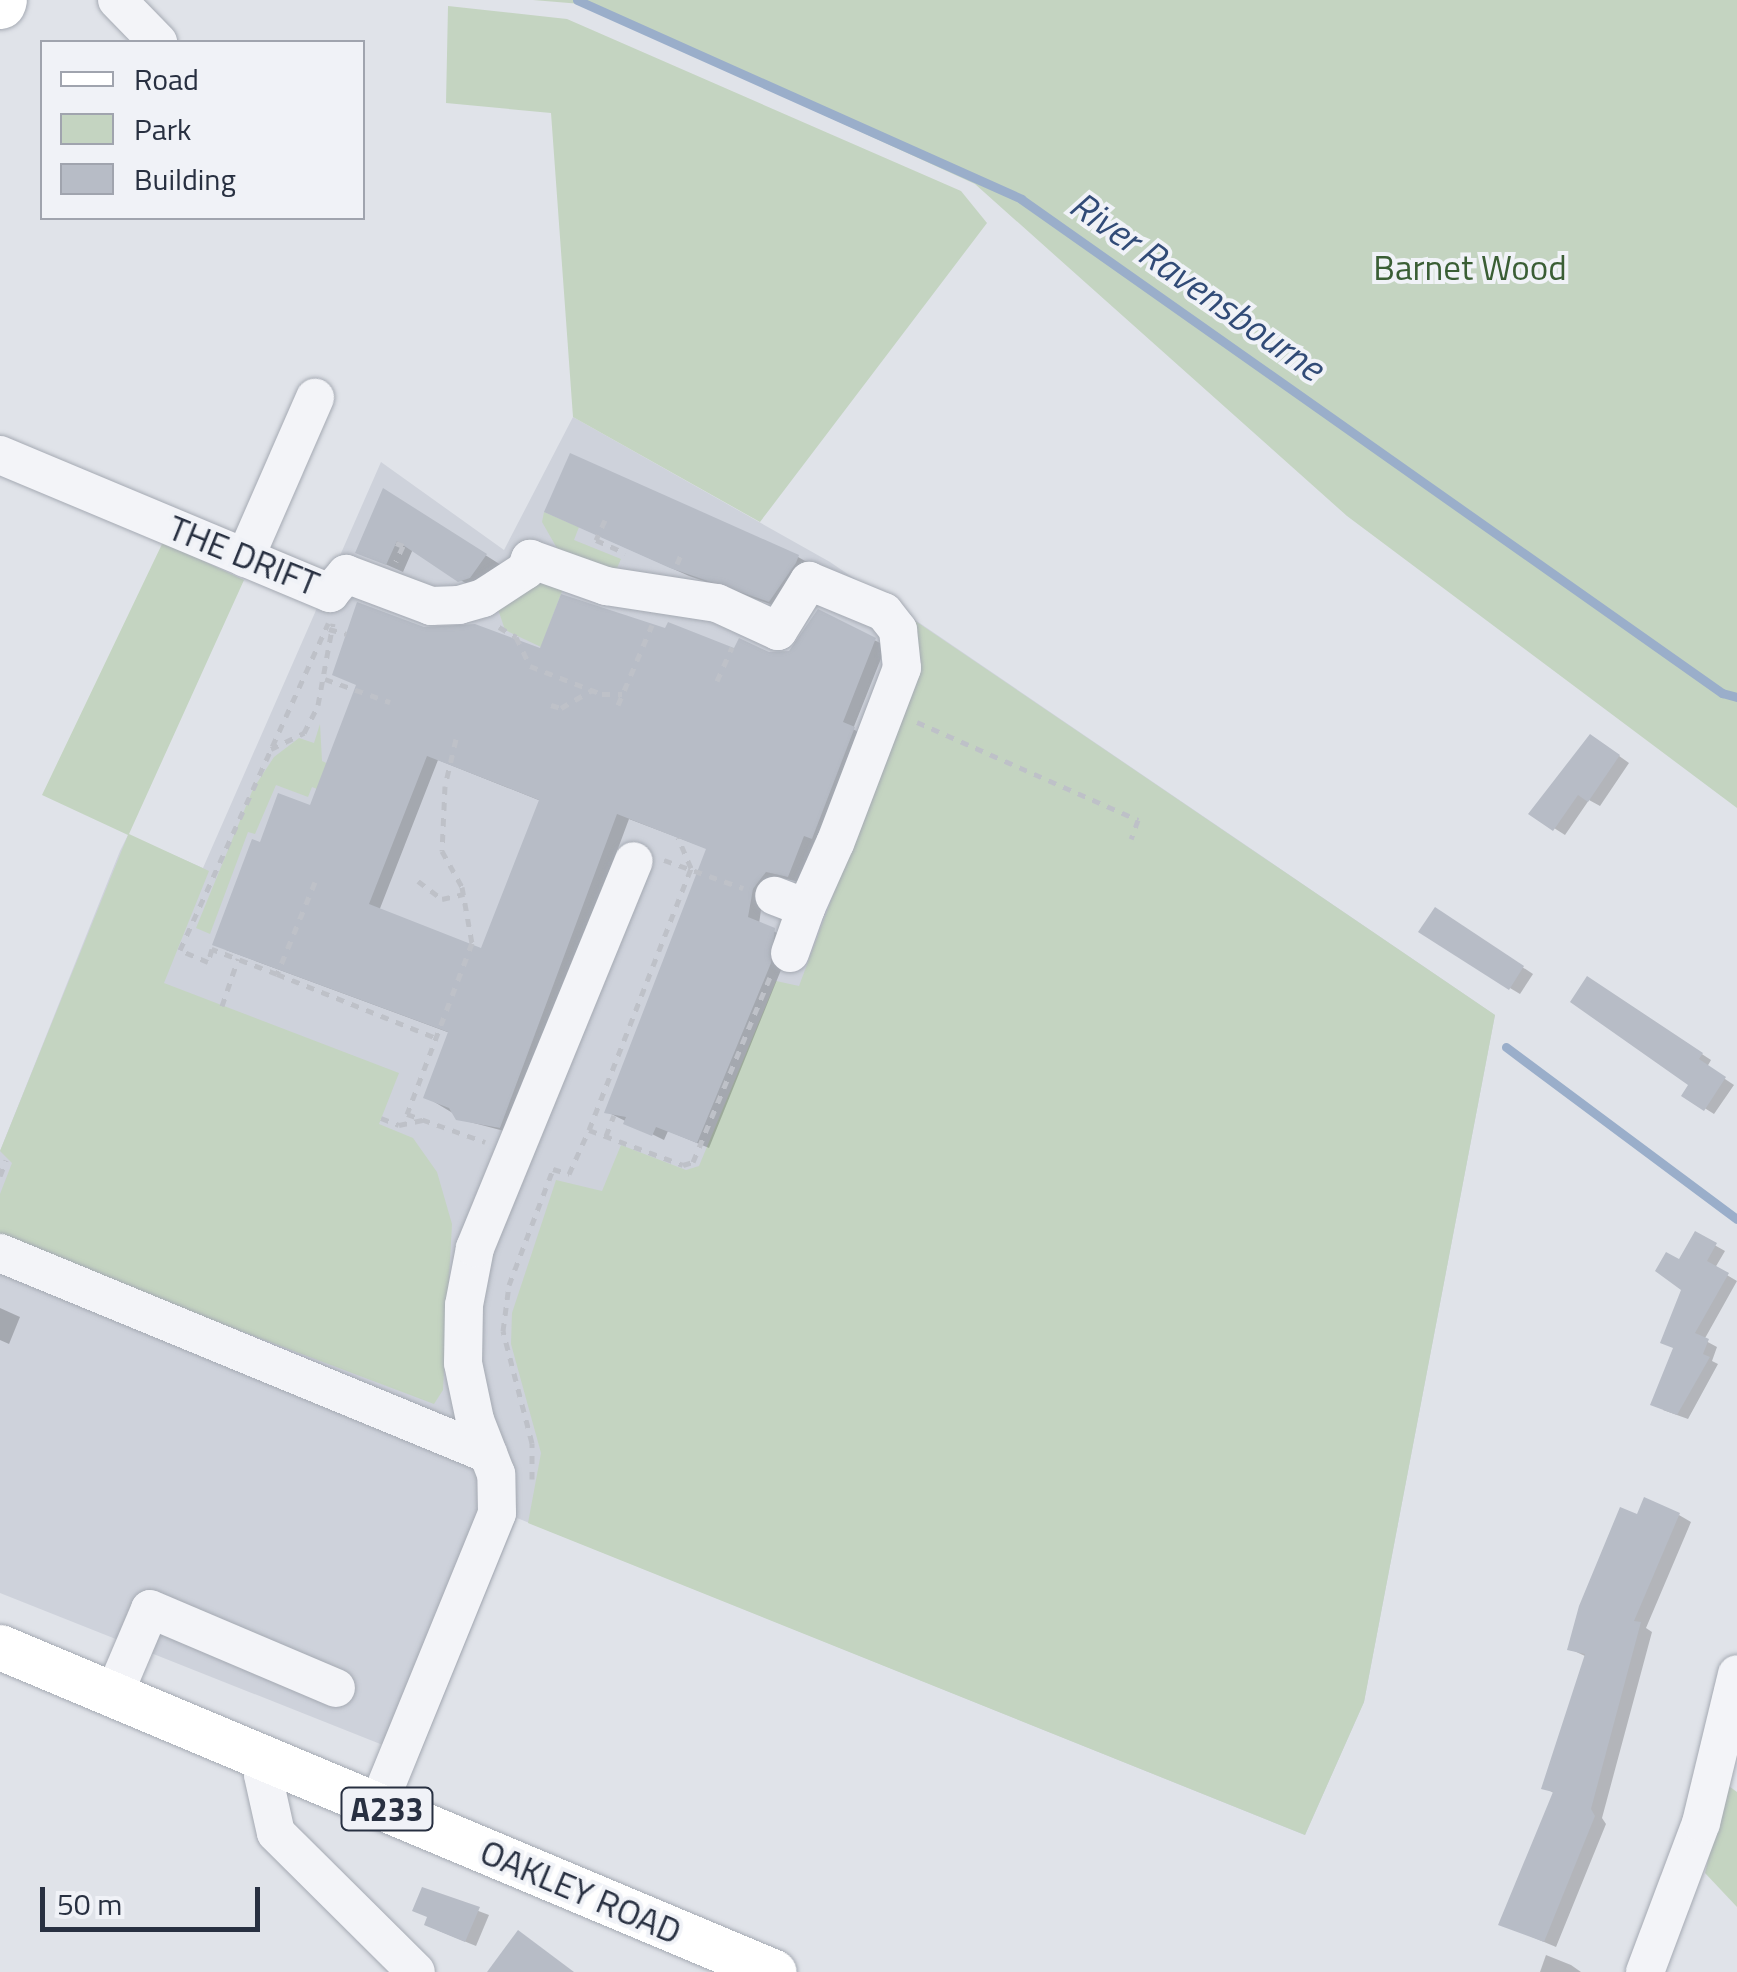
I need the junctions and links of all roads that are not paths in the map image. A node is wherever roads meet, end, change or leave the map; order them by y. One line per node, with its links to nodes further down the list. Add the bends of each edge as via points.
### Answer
1 (117, 0): 2 (street)
2 (156, 40)
3 (315, 398): 5 (street)
4 (0, 455): 5 (street, THE DRIFT)
5 (245, 558): 7 (street, THE DRIFT, via 329,617 346,574 431,606 483,598 526,570 530,559 606,586 717,603 778,631 809,581 884,612 903,645 887,708 790,902)
6 (634, 862): 9 (street, via 476,1248 464,1305 463,1363)
7 (790, 953)
8 (0, 1253): 9 (street)
9 (488, 1454): 16 (street, via 497,1513)
10 (0, 1647): 13 (main road, OAKLEY ROAD / A233)
11 (1737, 1674): 14 (street)
12 (336, 1688): 13 (street, via 150,1609)
13 (114, 1694): 15 (main road, OAKLEY ROAD / A233)
14 (1730, 1744): 19 (street)
15 (270, 1760): 16 (main road, OAKLEY ROAD / A233); 17 (street, via 262,1775 276,1833)
16 (378, 1805): 18 (main road, OAKLEY ROAD / A233)
17 (416, 1972)
18 (774, 1972)
19 (1645, 1972)

